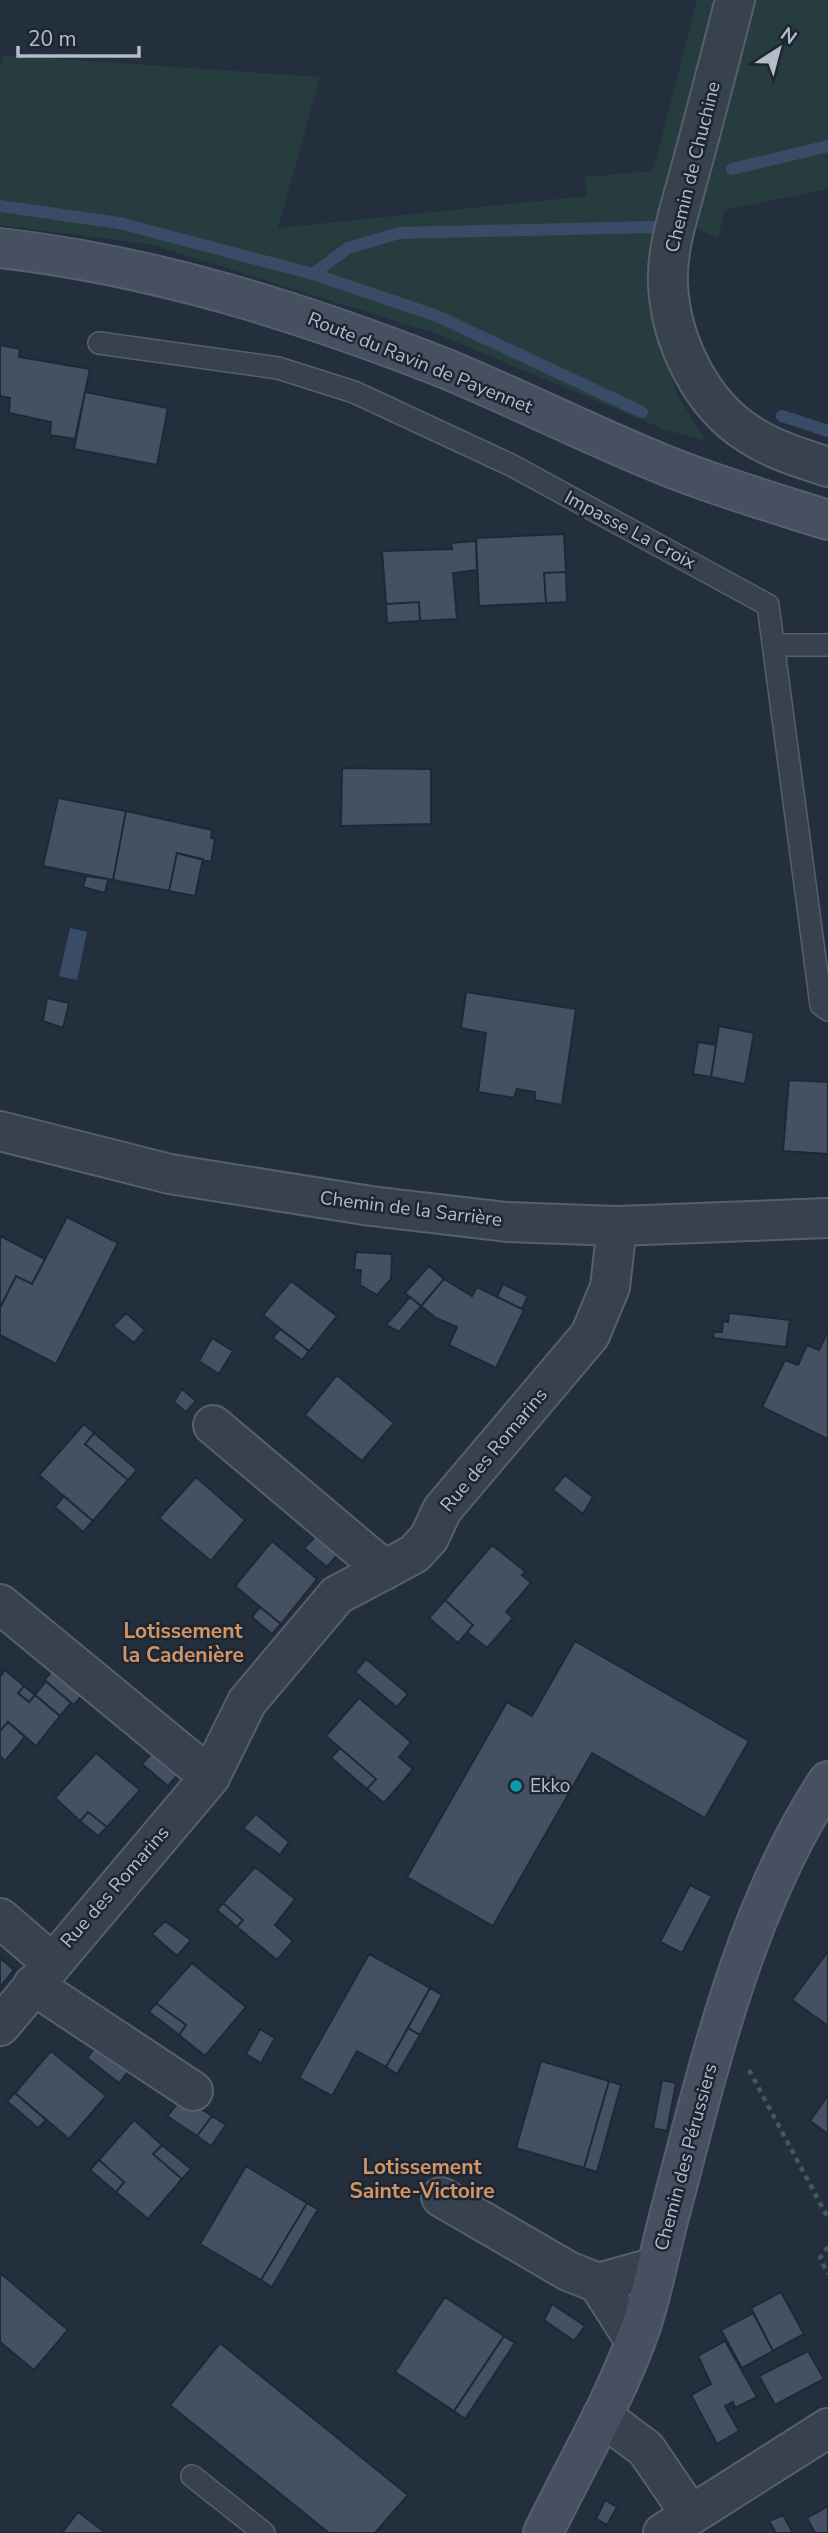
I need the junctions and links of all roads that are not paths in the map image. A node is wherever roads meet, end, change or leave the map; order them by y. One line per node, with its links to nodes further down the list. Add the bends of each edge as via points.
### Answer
1 (735, 0): 4 (street, Chemin de Chuchine, via 672,240 668,284 676,327 691,369 715,404 748,434)
2 (0, 248): 5 (street, Route du Ravin de Payennet, via 155,276 280,308 444,369 668,467)
3 (99, 342): 6 (lane, Impasse La Croix, via 278,368 354,392 511,465 768,605)
4 (828, 467)
5 (828, 520)
6 (774, 645): 7 (lane); 8 (lane, Impasse La Croix, via 821,1005)
7 (828, 645)
8 (828, 1010)
9 (0, 1131): 11 (street, Chemin de la Sarrière, via 170,1174 371,1206 506,1222)
10 (828, 1218): 11 (street, Chemin de la Sarrière)
11 (617, 1226): 13 (street, Rue des Romarins, via 610,1287 590,1335 442,1510 423,1546)
12 (213, 1425): 13 (street)
13 (385, 1570): 15 (street, Rue des Romarins, via 337,1595 247,1702)
14 (0, 1604): 15 (street)
15 (210, 1777): 18 (street, Rue des Romarins)
16 (828, 1780): 22 (street, Chemin des Pérussiers, via 770,1888 731,1997)
17 (0, 1918): 18 (street)
18 (42, 1973): 19 (street, Rue des Romarins); 20 (street)
19 (0, 2026)
20 (193, 2091)
21 (441, 2197): 23 (street, via 568,2271)
22 (656, 2267): 23 (street); 24 (street, Chemin des Pérussiers)
23 (598, 2283): 24 (street)
24 (635, 2341): 25 (street, Chemin des Pérussiers)
25 (602, 2416): 28 (street, via 646,2449); 30 (street, Chemin des Pérussiers)
26 (828, 2428): 28 (street)
27 (192, 2476): 29 (lane)
28 (677, 2524)
29 (264, 2533)
30 (543, 2533)

